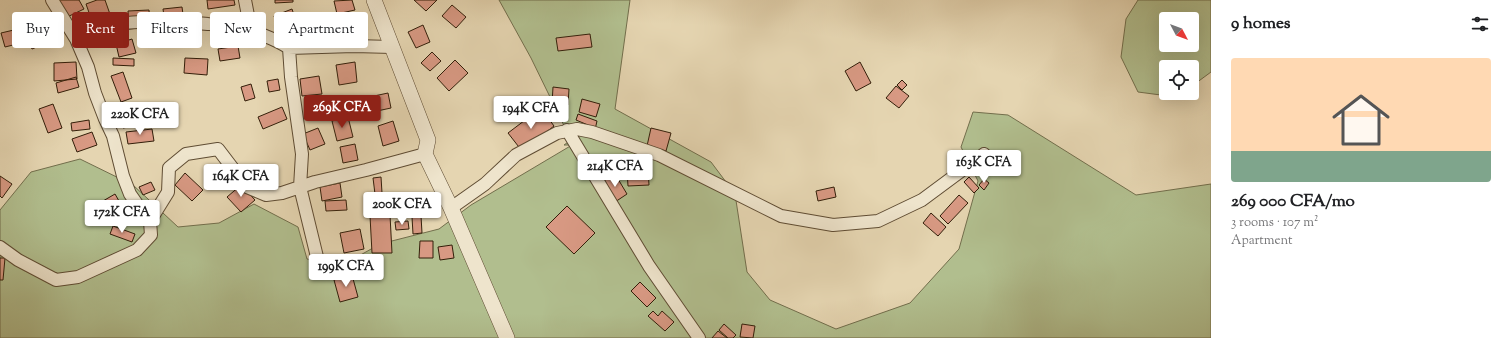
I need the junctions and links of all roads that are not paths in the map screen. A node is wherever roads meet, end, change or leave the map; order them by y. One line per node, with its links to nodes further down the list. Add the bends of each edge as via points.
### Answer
1 (52, 0): 7 (street)
2 (245, 0): 4 (street)
3 (374, 0): 9 (street)
4 (247, 12)
5 (129, 23): 6 (street)
6 (210, 24)
7 (72, 32)
8 (368, 46): 9 (street)
9 (392, 47): 13 (street, via 428,140)
10 (80, 48): 17 (street, via 113,136 130,194)
11 (289, 48): 15 (street, via 302,154)
12 (567, 130): 14 (street, via 592,132 659,155 781,216 833,225 878,221 922,200); 16 (street, via 516,154 485,184); 21 (street, via 649,266)
13 (425, 154): 15 (street); 16 (street)
14 (984, 154)
15 (300, 187): 17 (street, via 266,195 247,187 218,149 186,154 169,168 168,192); 19 (street)
16 (451, 208): 20 (street)
17 (150, 221): 18 (street, via 151,235 137,250 78,277 56,280 18,260)
18 (0, 247)
19 (318, 261)
20 (506, 338)
21 (699, 338)

